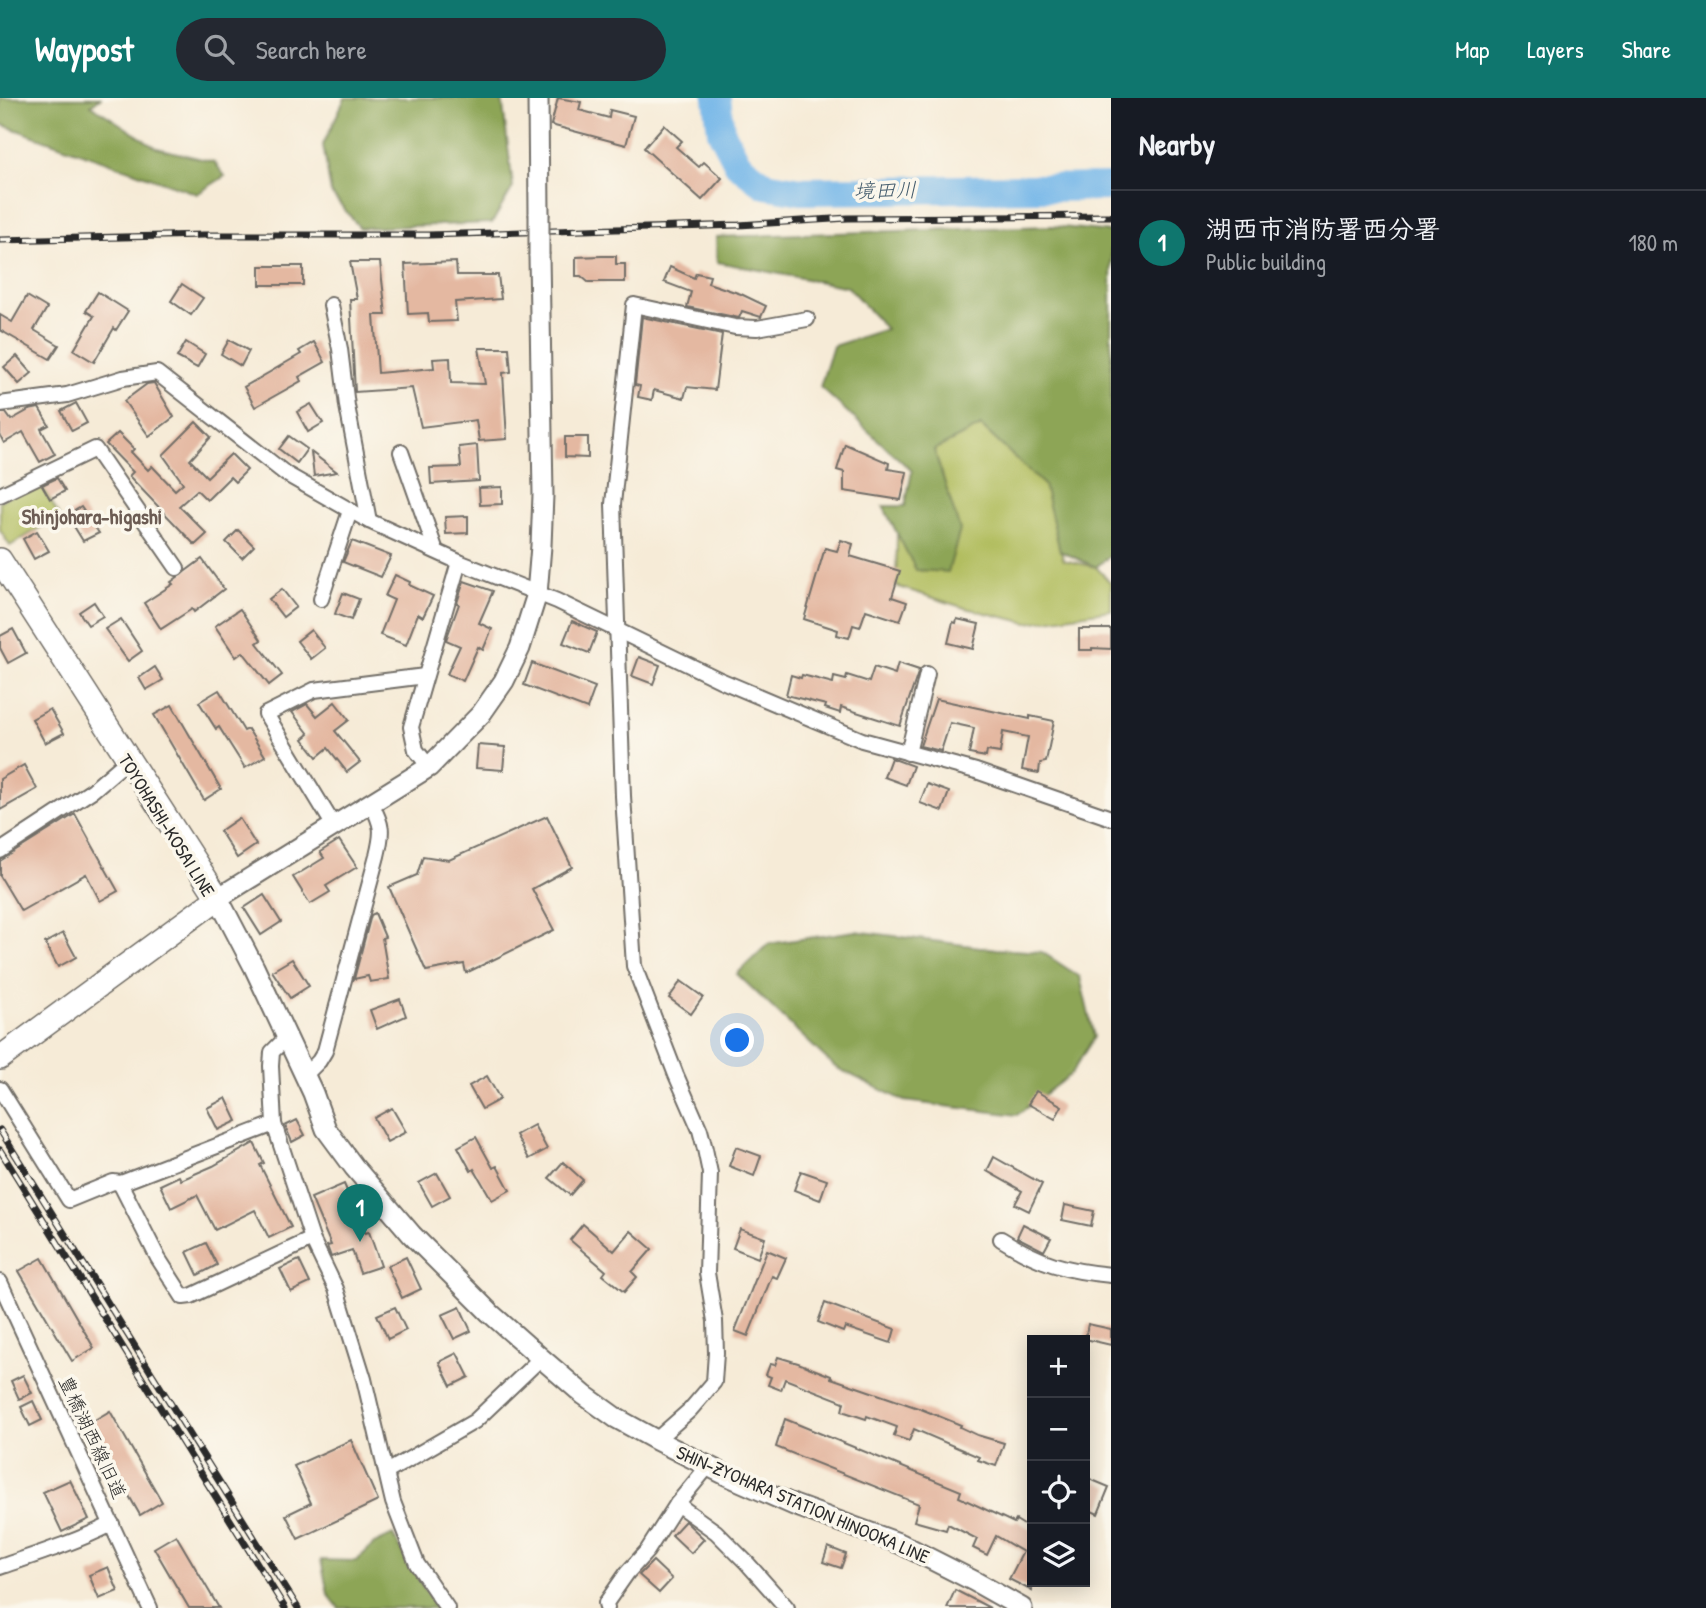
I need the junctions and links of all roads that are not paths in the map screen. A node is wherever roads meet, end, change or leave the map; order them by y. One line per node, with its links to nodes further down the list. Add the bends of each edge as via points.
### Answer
1 (538, 98): 13 (main road, bridge, via 543,495)
2 (331, 305): 8 (street)
3 (807, 319): 15 (street, via 735,327 634,305 613,504)
4 (0, 404): 7 (street, via 67,395 157,373 286,474)
5 (401, 452): 9 (street)
6 (0, 495): 12 (street, via 95,449)
7 (350, 512): 8 (street); 14 (street)
8 (369, 521): 9 (street)
9 (436, 551): 11 (street)
10 (0, 560): 19 (main road, TOYOHASHI-KOSAI LINE)
11 (459, 562): 13 (street); 17 (street)
12 (177, 568)
13 (537, 594): 15 (street); 20 (main road, via 504,681 481,714)
14 (321, 599)
15 (617, 632): 18 (street, via 862,740); 37 (street, via 634,966 700,1130 710,1173 707,1273 715,1321 714,1382)
16 (927, 674): 18 (street)
17 (425, 676): 20 (street, via 411,727 416,750); 23 (street, via 314,690 266,714)
18 (908, 753): 22 (street, via 976,771)
19 (128, 761): 24 (street, via 93,790); 25 (main road, TOYOHASHI-KOSAI LINE)
20 (429, 767): 21 (main road)
21 (371, 803): 23 (main road); 28 (street, via 382,823 379,845 325,1051)
22 (1111, 818)
23 (334, 825): 25 (main road)
24 (0, 851)
25 (218, 898): 26 (main road, SHIN-ZYOHARA STATION HINOOKA LINE); 27 (main road, TOYOHASHI-KOSAI LINE)
26 (287, 1037): 28 (main road, SHIN-ZYOHARA STATION HINOOKA LINE); 30 (street, via 272,1052)
27 (0, 1058)
28 (304, 1076): 36 (main road, SHIN-ZYOHARA STATION HINOOKA LINE, via 326,1129 354,1167 412,1235)
29 (0, 1089): 31 (street, via 69,1200)
30 (274, 1124): 31 (street); 32 (street)
31 (120, 1183): 32 (street, via 183,1297)
32 (312, 1239): 39 (street, via 336,1289)
33 (1001, 1239): 34 (street, via 1030,1257 1076,1272)
34 (1111, 1275)
35 (0, 1282): 41 (street, 豊橋湖西線旧道)
36 (541, 1358): 37 (main road, SHIN-ZYOHARA STATION HINOOKA LINE, via 616,1418); 39 (street, via 475,1421)
37 (656, 1440): 38 (main road, SHIN-ZYOHARA STATION HINOOKA LINE)
38 (709, 1465): 40 (street); 47 (main road, SHIN-ZYOHARA STATION HINOOKA LINE, via 794,1505 901,1544)
39 (387, 1472): 44 (street, via 393,1502 417,1563)
40 (677, 1504): 45 (street, via 606,1603); 46 (street, via 716,1532)
41 (112, 1524): 42 (street); 43 (street, 豊橋湖西線旧道)
42 (0, 1567)
43 (150, 1608)
44 (447, 1608)
45 (607, 1608)
46 (787, 1608)
47 (1022, 1608)

